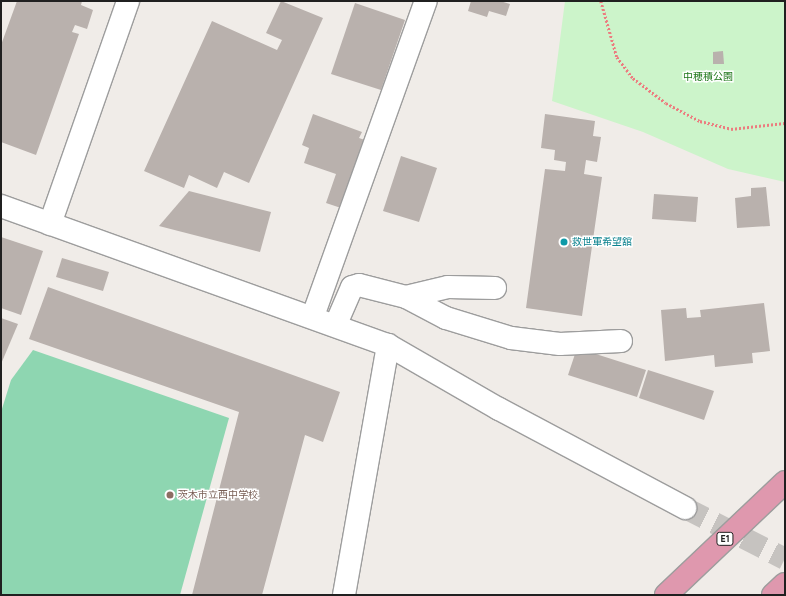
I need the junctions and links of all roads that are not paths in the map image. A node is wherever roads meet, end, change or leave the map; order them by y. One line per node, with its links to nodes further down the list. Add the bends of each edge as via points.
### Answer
1 (128, 1): 4 (street)
2 (426, 1): 7 (street)
3 (1, 206): 4 (street)
4 (50, 224): 7 (street)
5 (495, 288): 6 (street, via 448,287)
6 (406, 297): 8 (street, via 359,285 352,287); 9 (street, via 446,318 511,338 560,344)
7 (313, 316): 8 (street)
8 (336, 324): 10 (street)
9 (621, 341)
10 (388, 345): 12 (street, via 499,409); 14 (street)
11 (785, 482): 15 (highway, E1)
12 (685, 508)
13 (785, 584): 16 (highway)
14 (344, 595)
15 (666, 595)
16 (773, 595)

